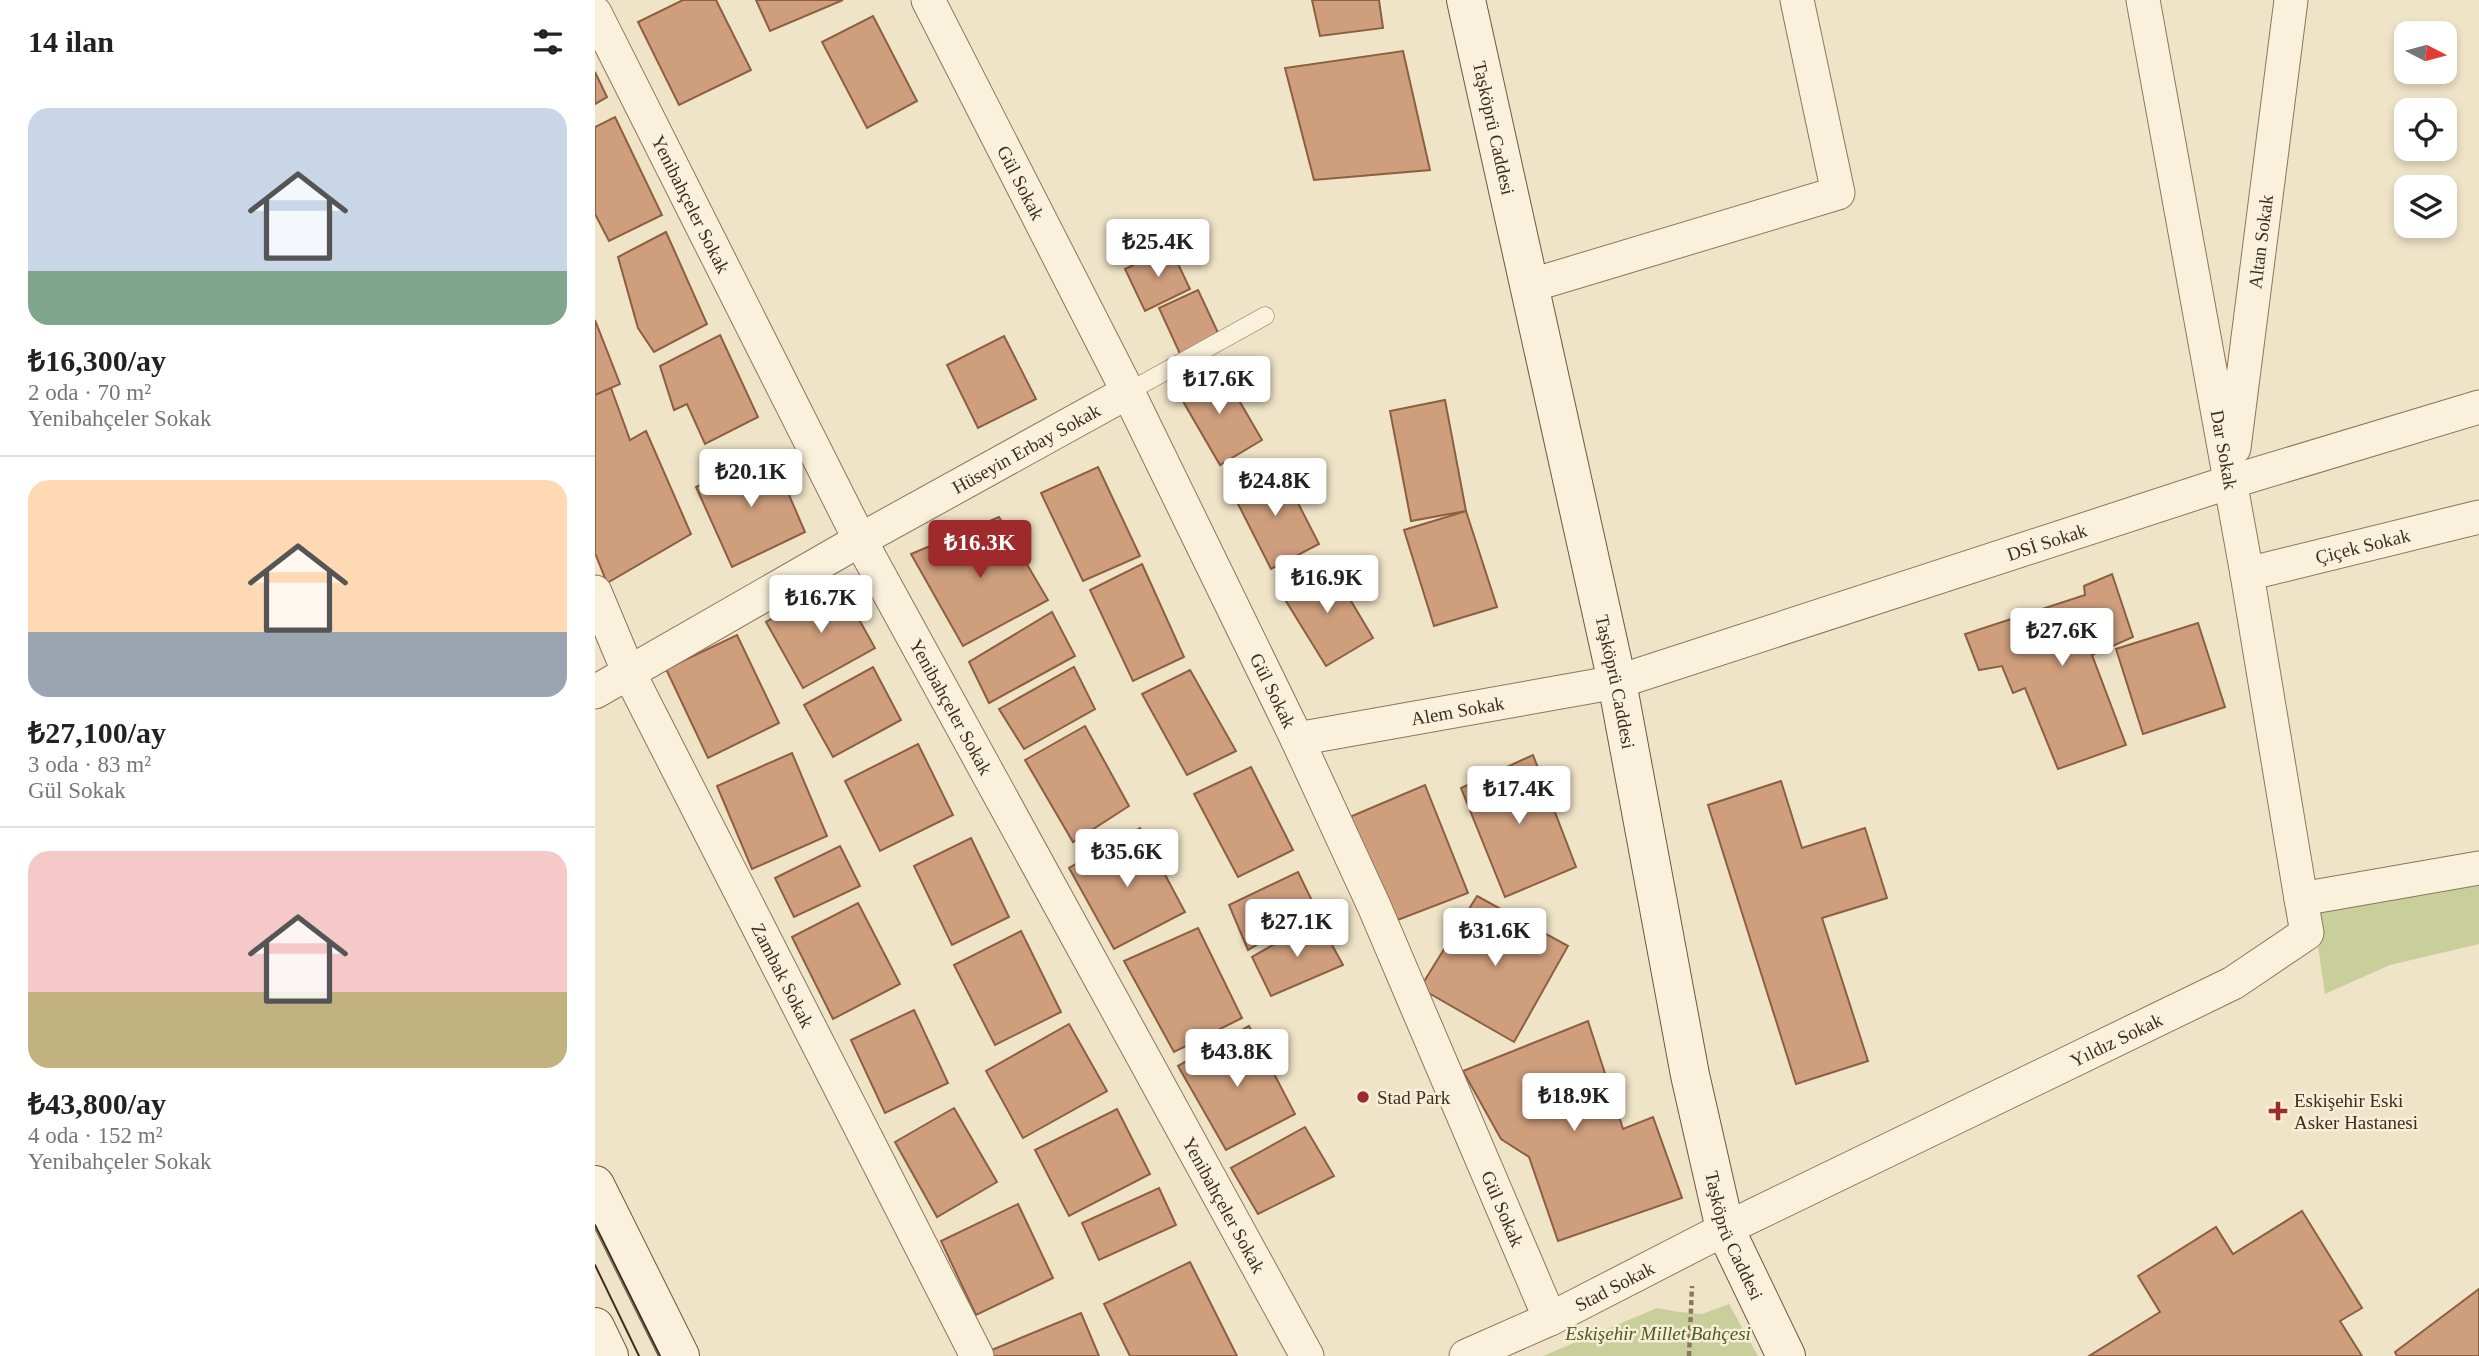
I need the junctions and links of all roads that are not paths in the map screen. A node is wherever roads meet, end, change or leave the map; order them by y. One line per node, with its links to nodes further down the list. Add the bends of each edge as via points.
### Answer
1 (928, 0): 9 (street, Gül Sokak)
2 (1466, 0): 7 (main road, Taşköprü Caddesi)
3 (1797, 0): 7 (street, via 1838,193)
4 (2143, 0): 11 (street, Dar Sokak)
5 (2291, 0): 11 (street, Altan Sokak)
6 (595, 13): 13 (street, Yenibahçeler Sokak)
7 (1529, 286): 17 (main road, Taşköprü Caddesi)
8 (1265, 316): 9 (lane)
9 (1128, 392): 13 (street, Hüseyin Erbay Sokak); 19 (street, Gül Sokak)
10 (2479, 407): 11 (street, DSİ Sokak)
11 (2229, 482): 14 (street, Dar Sokak); 17 (street, DSİ Sokak)
12 (2479, 517): 14 (street, Çiçek Sokak)
13 (860, 540): 16 (street, Hüseyin Erbay Sokak); 29 (street, Yenibahçeler Sokak)
14 (2247, 574): 21 (street, Dar Sokak)
15 (595, 592): 16 (street, Zambak Sokak)
16 (628, 671): 18 (street, Hüseyin Erbay Sokak); 28 (street, Zambak Sokak)
17 (1617, 682): 19 (street, Alem Sokak); 23 (main road, Taşköprü Caddesi, via 1690,1075)
18 (595, 692)
19 (1297, 739): 24 (street, Gül Sokak, via 1374,906)
20 (2479, 868): 21 (street)
21 (2301, 900): 23 (street, Yıldız Sokak, via 2307,933 2234,983)
22 (595, 1185): 27 (main road)
23 (1725, 1229): 24 (street, Stad Sokak); 31 (main road, Taşköprü Caddesi)
24 (1550, 1319): 30 (street, Stad Sokak)
25 (595, 1327): 26 (main road)
26 (609, 1356)
27 (680, 1356)
28 (977, 1356)
29 (1307, 1356)
30 (1466, 1356)
31 (1786, 1356)

